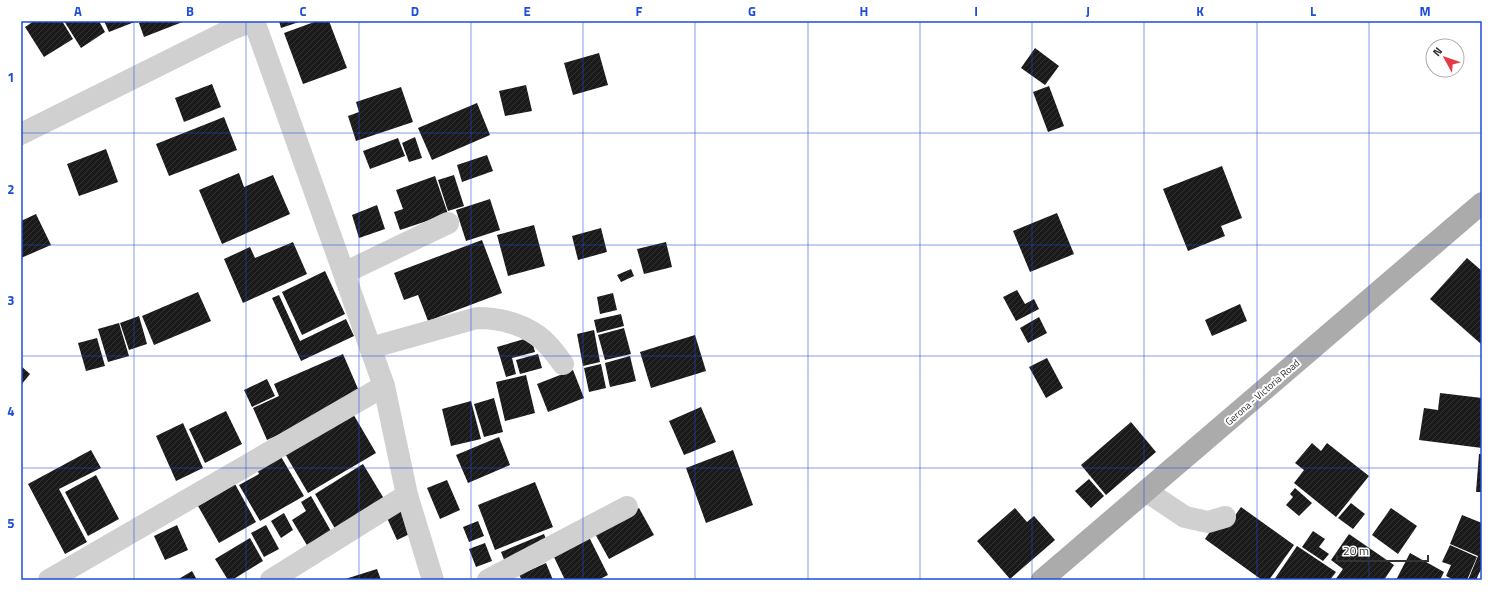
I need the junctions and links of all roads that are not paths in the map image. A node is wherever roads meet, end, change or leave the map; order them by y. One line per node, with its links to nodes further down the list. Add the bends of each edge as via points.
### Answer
1 (253, 21): 2 (street, via 232,29); 5 (street)
2 (21, 134)
3 (1482, 203): 9 (main road, Gerona - Victoria Road)
4 (448, 224): 5 (street)
5 (344, 274): 6 (street)
6 (370, 348): 7 (street, via 477,318 492,318 514,323 539,336); 8 (street)
7 (563, 364)
8 (384, 386): 10 (street); 13 (street)
9 (1146, 491): 12 (street, via 1186,517 1208,522); 17 (main road, Gerona - Victoria Road)
10 (407, 495): 14 (street); 15 (street)
11 (627, 507): 16 (street)
12 (1225, 517)
13 (49, 580)
14 (271, 580)
15 (433, 580)
16 (488, 580)
17 (1042, 580)

